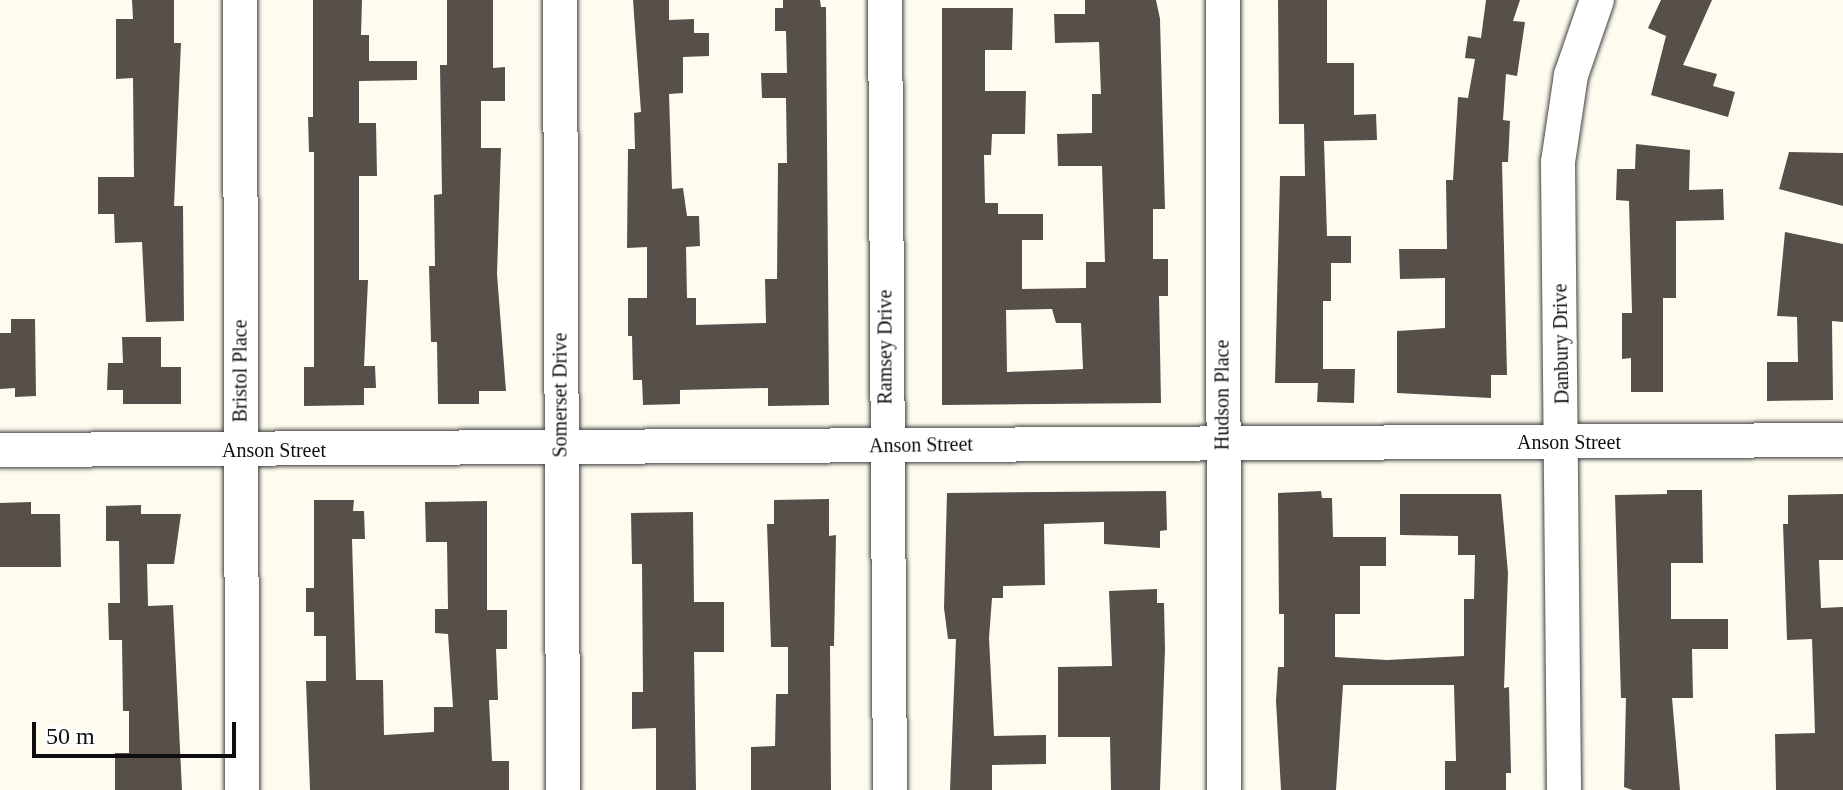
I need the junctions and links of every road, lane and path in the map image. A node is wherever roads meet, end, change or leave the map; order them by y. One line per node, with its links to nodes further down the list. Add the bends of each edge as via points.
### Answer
1 (240, 0): 11 (street, Bristol Place)
2 (560, 0): 12 (street, Somerset Drive)
3 (885, 0): 9 (street, Ramsey Drive)
4 (1223, 0): 7 (street, Hudson Place)
5 (1597, 0): 8 (street, Danbury Drive, via 1571,75 1558,162)
6 (1843, 440): 8 (street, Anson Street)
7 (1222, 442): 8 (street, Anson Street); 9 (street, Anson Street); 16 (street, Hudson Place)
8 (1562, 443): 17 (street, Danbury Drive)
9 (885, 445): 12 (street, Anson Street); 15 (street, Ramsey Drive)
10 (0, 450): 11 (street, Anson Street)
11 (240, 450): 12 (street, Anson Street); 13 (street, Bristol Place)
12 (560, 450): 14 (street, Somerset Drive)
13 (242, 790)
14 (563, 790)
15 (890, 790)
16 (1224, 790)
17 (1564, 790)

